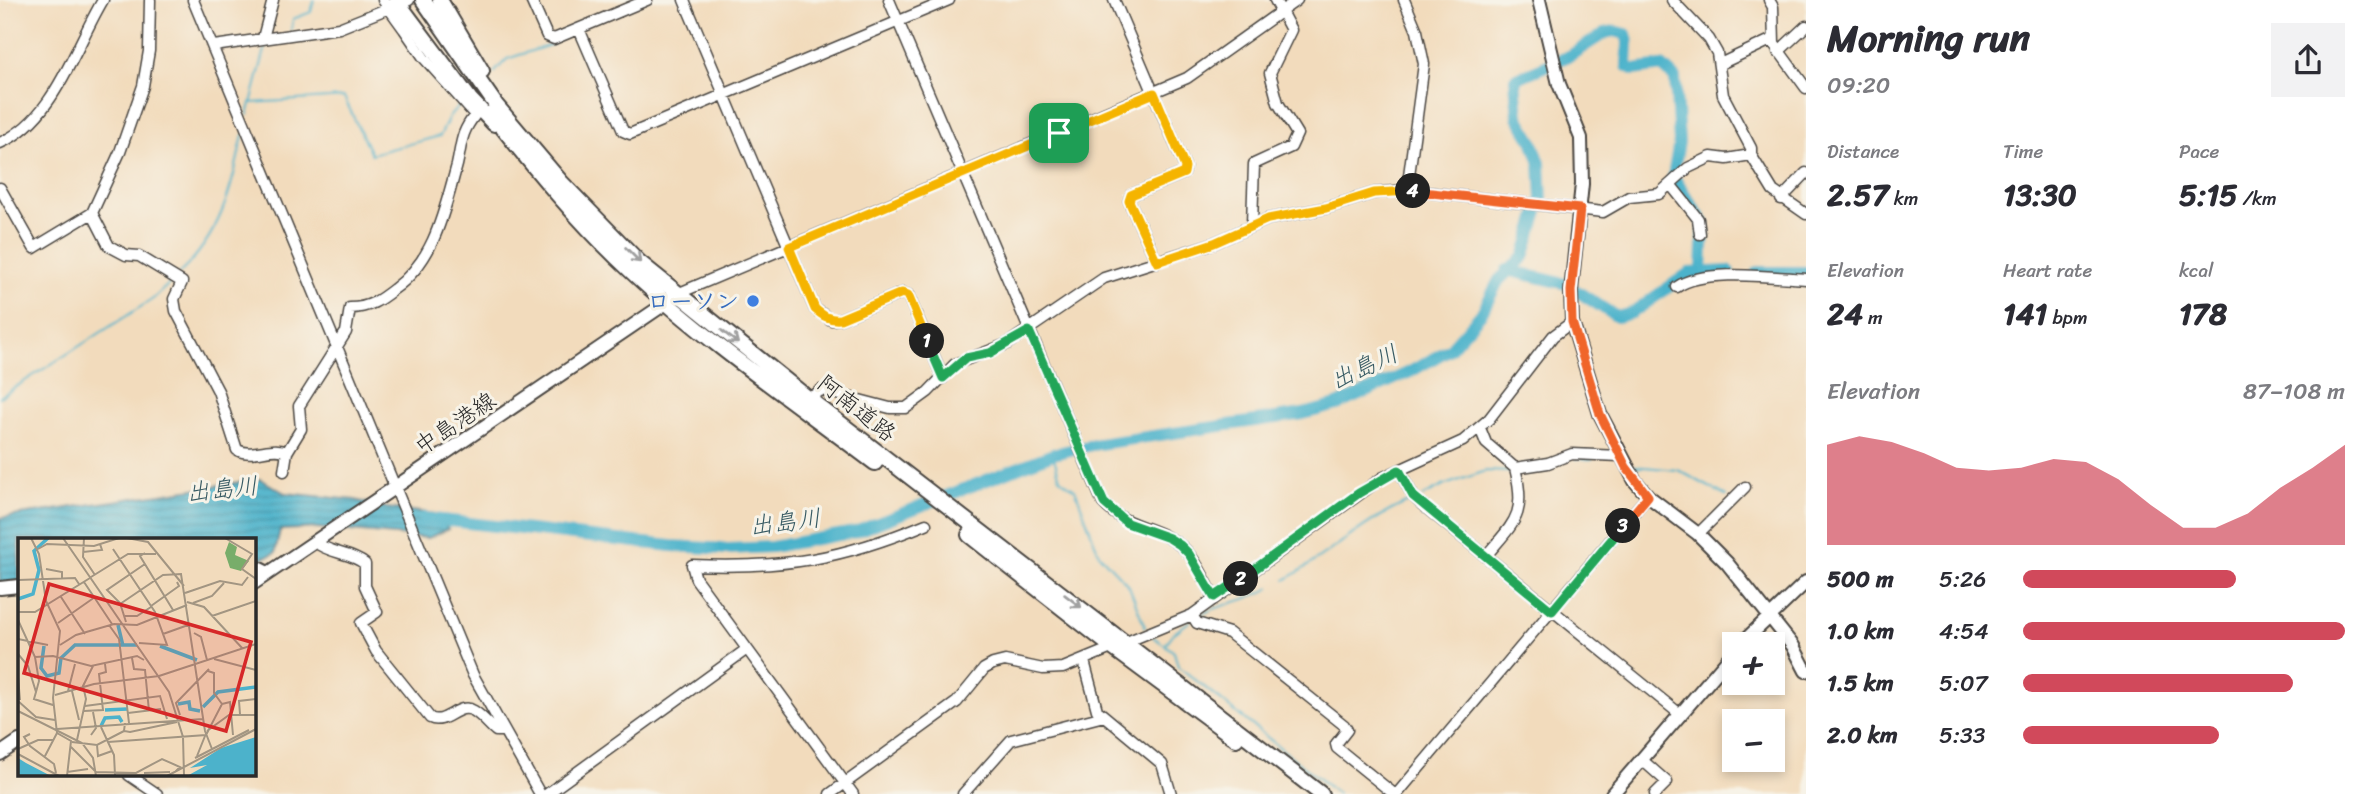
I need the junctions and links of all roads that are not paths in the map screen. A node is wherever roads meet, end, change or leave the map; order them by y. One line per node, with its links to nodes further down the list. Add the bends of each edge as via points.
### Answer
1 (103, 0): 34 (street, via 50,99 12,138)
2 (150, 0): 44 (street, via 143,86)
3 (193, 0): 27 (street)
4 (273, 0): 25 (street)
5 (423, 0): 30 (highway, 阿南道路)
6 (440, 0): 36 (highway)
7 (531, 0): 24 (street, via 547,36 554,39)
8 (647, 0): 24 (street)
9 (684, 0): 32 (street)
10 (889, 0): 21 (street)
11 (949, 0): 21 (street)
12 (1114, 0): 33 (street)
13 (1275, 0): 20 (street)
14 (1297, 0): 20 (street)
15 (1404, 0): 41 (street, via 1424,64)
16 (1539, 0): 43 (main road, via 1553,62 1581,138)
17 (1672, 0): 29 (street, via 1709,39)
18 (1769, 0): 26 (street)
19 (398, 2): 22 (highway); 25 (street, via 340,28); 30 (highway, 阿南道路)
20 (1281, 11): 33 (street, via 1197,74); 46 (street, via 1290,36 1270,73 1278,103 1297,134 1290,147 1254,164)
21 (898, 21): 32 (street); 37 (street)
22 (407, 25): 36 (highway, via 470,99); 55 (street, via 424,58 475,115 460,137 458,160 431,247 403,283 365,308 351,308)
23 (1806, 26): 28 (street)
24 (580, 31): 32 (street, via 623,131 630,134)
25 (266, 38): 27 (street)
26 (1773, 39): 28 (street); 29 (street)
27 (214, 46): 55 (street)
28 (1778, 52): 31 (street)
29 (1720, 64): 35 (street, via 1723,96)
30 (474, 83): 36 (highway, 阿南道路)
31 (1806, 88)
32 (724, 93): 48 (street)
33 (1154, 93): 37 (street); 49 (street, via 1185,167 1184,173 1131,195 1129,201)
34 (0, 143)
35 (1751, 155): 39 (street, via 1711,157); 42 (street)
36 (532, 156): 52 (highway, 阿南道路, via 629,270)
37 (963, 173): 48 (street); 54 (street)
38 (1806, 173): 42 (street)
39 (1673, 181): 43 (street, via 1659,194 1629,197 1609,210); 47 (street, via 1698,219)
40 (0, 188): 44 (street, via 34,248)
41 (1407, 190): 43 (street); 46 (street, via 1374,193)
42 (1781, 199): 45 (street)
43 (1580, 209): 53 (main road)
44 (92, 213): 59 (street, via 109,246 139,256 178,279 176,310 218,391 237,450 278,448)
45 (1806, 214)
46 (1252, 224): 49 (street, via 1214,243)
47 (1700, 234)
48 (789, 247): 52 (street); 56 (street, via 815,309 831,320 902,293 908,295)
49 (1157, 262): 54 (street, via 1090,286)
50 (1806, 279): 51 (street, via 1703,276)
51 (1677, 287)
52 (672, 298): 57 (highway, 阿南道路, one-way to 57); 64 (highway, 阿南道路); 66 (main road, 中島港線)
53 (1572, 322): 58 (street, via 1553,336); 60 (main road, via 1600,414)
54 (1029, 331): 56 (street, via 990,353 966,358); 79 (street, via 1104,503 1113,515 1180,545)
55 (338, 346): 59 (street, via 299,406 301,429); 66 (street)
56 (943, 378): 57 (street, via 898,410 821,390)
57 (809, 399): 64 (highway, 阿南道路)
58 (1480, 428): 61 (street, via 1486,443); 62 (street, via 1446,450)
59 (287, 452): 63 (street)
60 (1620, 456): 61 (street, via 1572,454); 67 (main road)
61 (1515, 468): 72 (street, via 1519,516)
62 (1399, 470): 72 (street, via 1413,496); 79 (street, via 1359,493)
63 (284, 471)
64 (914, 487): 68 (highway, 阿南道路)
65 (1745, 487): 70 (street)
66 (397, 488): 71 (main road, 中島港線); 92 (street, via 472,675)
67 (1648, 496): 70 (main road); 80 (street)
68 (954, 518): 84 (highway, 阿南道路, one-way to 84); 85 (highway, 阿南道路)
69 (926, 524): 86 (street, via 884,542 803,562 692,565 696,579)
70 (1698, 534): 82 (main road)
71 (315, 542): 74 (main road, 中島港線); 92 (street, via 365,564 365,586 377,612 361,622 376,651 430,718 442,720 465,708)
72 (1486, 556): 80 (street)
73 (256, 567): 74 (main road)
74 (268, 573): 75 (main road, 中島港線)
75 (256, 582)
76 (1806, 582): 82 (main road)
77 (18, 586): 78 (main road)
78 (0, 588)
79 (1214, 597): 81 (street)
80 (1552, 611): 90 (street); 107 (street)
81 (1192, 615): 84 (street); 107 (street, via 1197,623 1229,633 1344,725 1347,730 1337,748)
82 (1769, 618): 83 (main road); 89 (main road, via 1793,646)
83 (1754, 632)
84 (1128, 643): 85 (street); 106 (highway, 阿南道路)
85 (1113, 648): 87 (street); 105 (highway, 阿南道路)
86 (747, 649): 97 (street); 100 (street)
87 (1084, 661): 91 (street, via 1097,709); 97 (street, via 1043,669 993,664 957,702)
88 (1722, 666): 90 (main road)
89 (1806, 671)
90 (1681, 715): 95 (main road)
91 (1104, 716): 103 (street, via 1011,740); 104 (street, via 1162,764)
92 (502, 731): 99 (street)
93 (18, 742): 94 (main road)
94 (0, 754)
95 (1641, 759): 108 (main road); 109 (street, via 1667,782)
96 (130, 776): 98 (street)
97 (846, 782): 101 (street); 102 (street)
98 (157, 794)
99 (540, 794)
100 (547, 794)
101 (830, 794)
102 (853, 794)
103 (963, 794)
104 (1171, 794)
105 (1306, 794)
106 (1321, 794)
107 (1396, 794)
108 (1612, 794)
109 (1655, 794)

